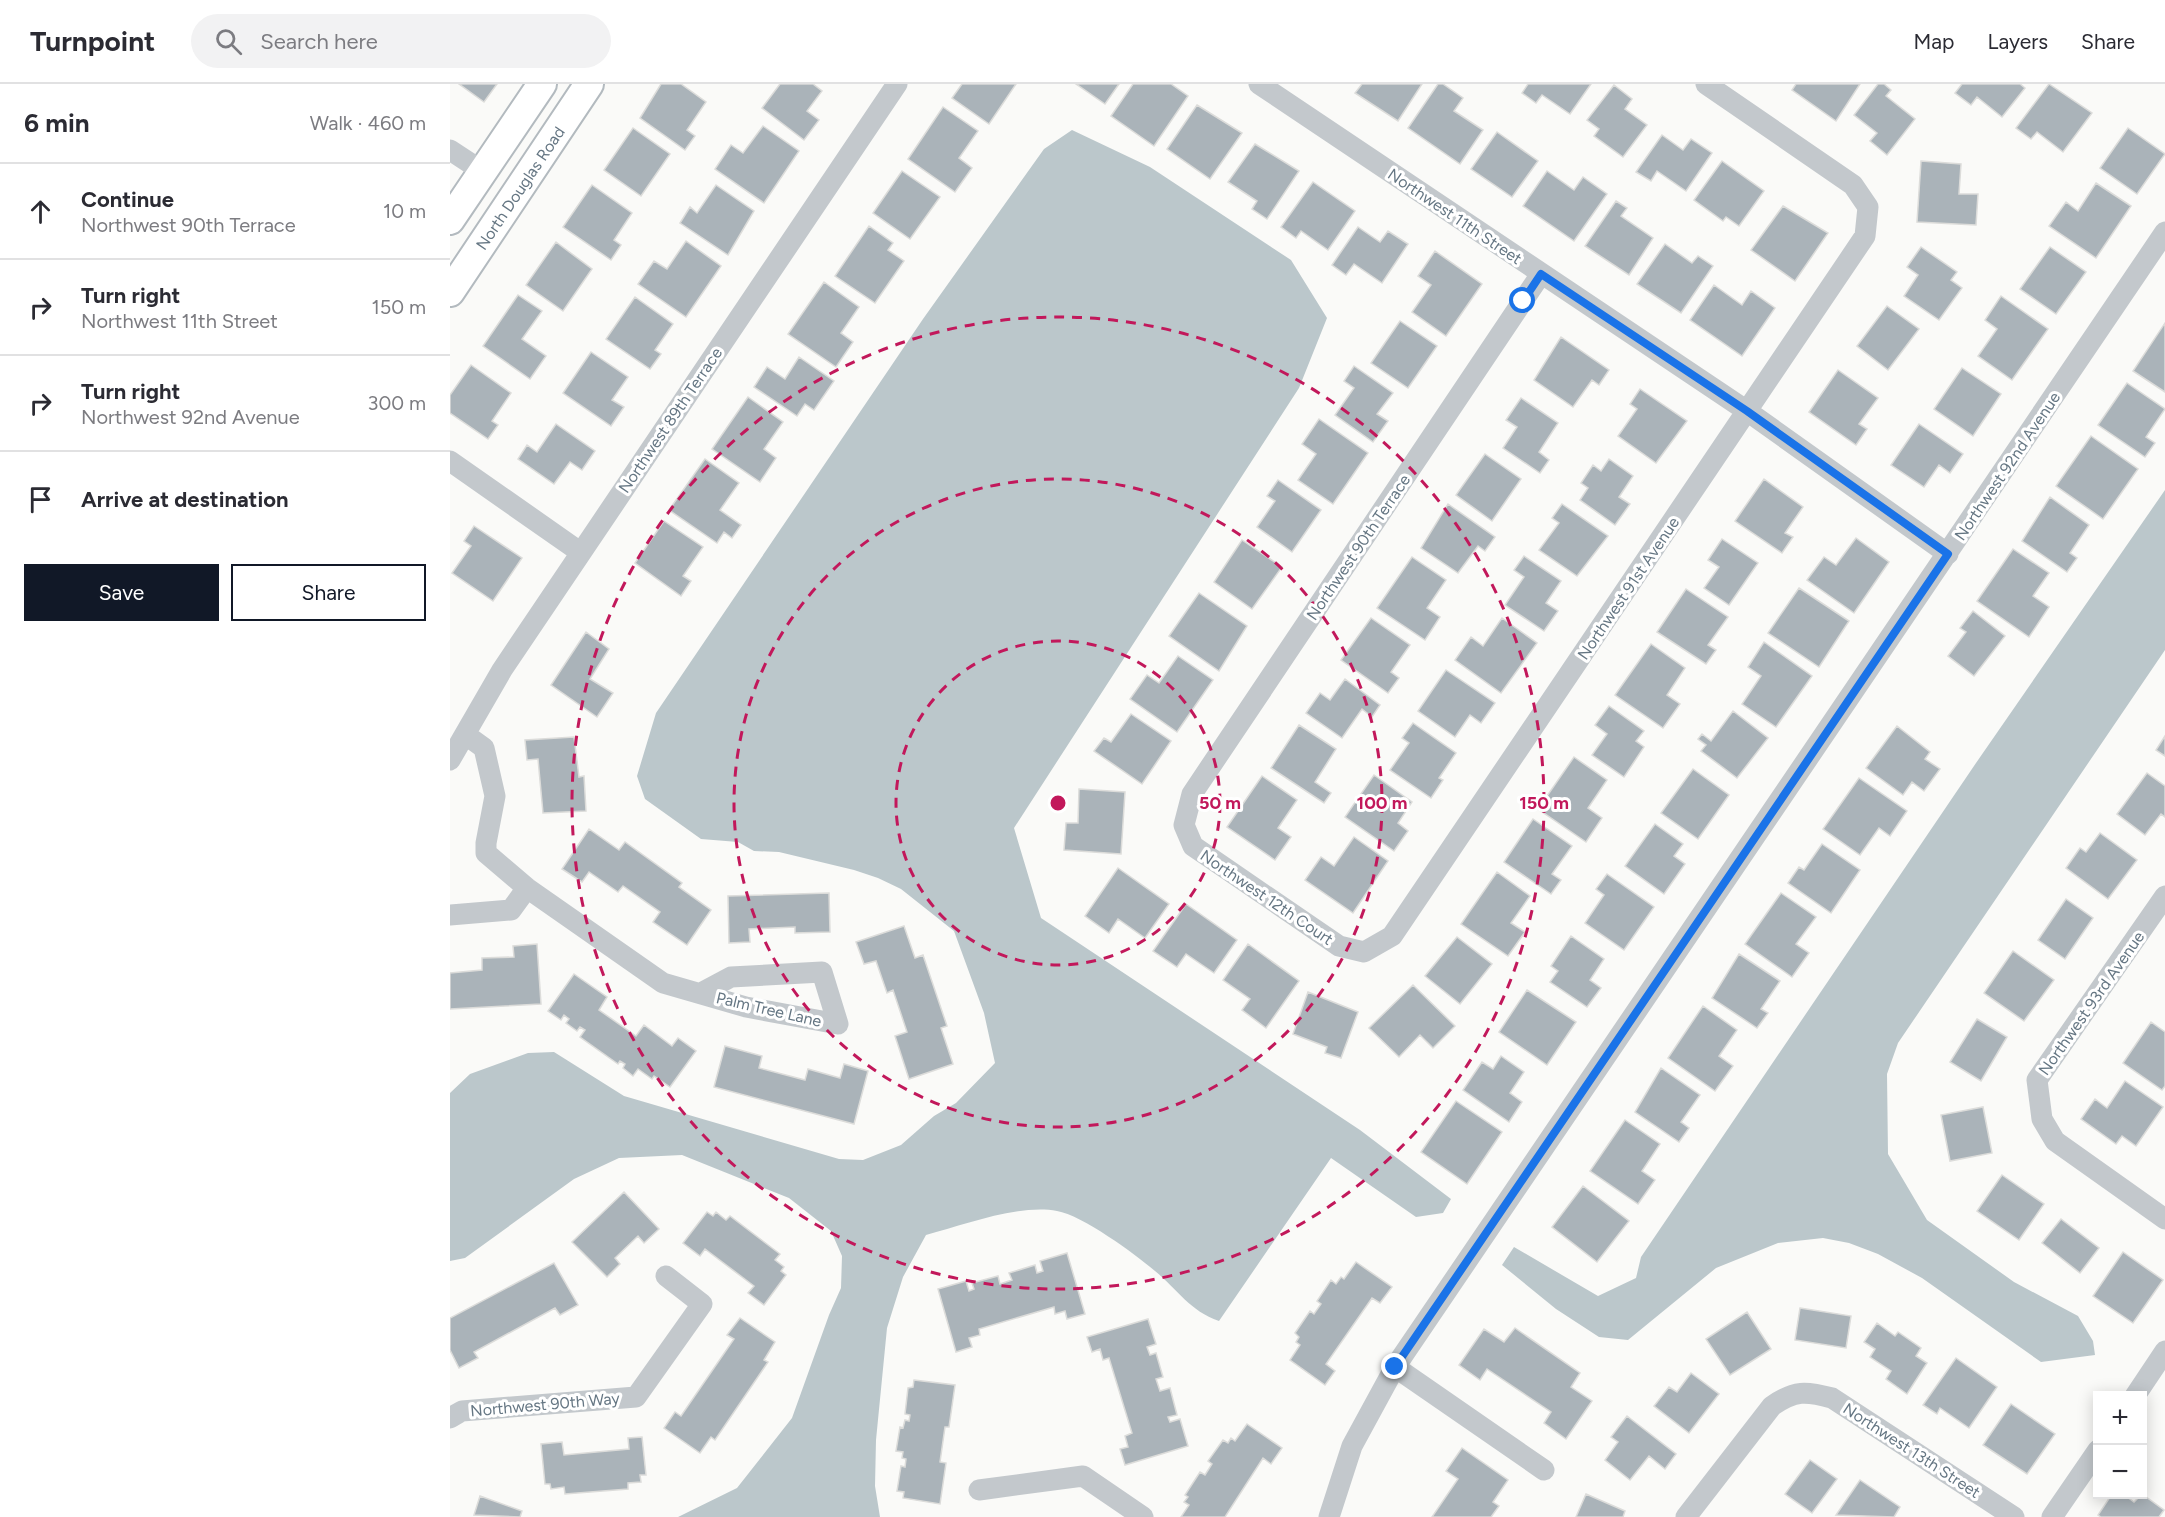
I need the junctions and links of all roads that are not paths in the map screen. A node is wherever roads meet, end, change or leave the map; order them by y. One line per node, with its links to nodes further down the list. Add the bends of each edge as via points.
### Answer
1 (542, 84): 7 (main road)
2 (589, 84): 11 (main road, North Douglas Road)
3 (897, 84): 14 (street, Northwest 89th Terrace)
4 (1258, 84): 10 (street, Northwest 11th Street)
5 (1706, 84): 12 (street, Northwest 91st Avenue, via 1853,184 1868,207 1865,236)
6 (450, 150): 7 (street)
7 (482, 171): 8 (main road)
8 (450, 220)
9 (2165, 232): 15 (street, Northwest 92nd Avenue)
10 (1541, 274): 12 (street, Northwest 11th Street); 18 (street, Northwest 90th Terrace, via 1192,794)
11 (450, 292)
12 (1747, 411): 15 (street, Northwest 11th Street); 22 (street, Northwest 91st Avenue, via 1392,936)
13 (450, 461): 14 (street)
14 (580, 552): 16 (street, Northwest 89th Terrace, via 502,670)
15 (1948, 554): 27 (street, Northwest 92nd Avenue)
16 (466, 735): 17 (street, Northwest 89th Terrace); 19 (street, Palm Tree Lane, via 484,748 495,796 486,853)
17 (450, 760)
18 (1184, 825): 22 (street, Northwest 12th Court, via 1193,846 1339,946)
19 (527, 888): 21 (street, via 511,910); 23 (street, Palm Tree Lane, via 663,982)
20 (2165, 896): 24 (street, Northwest 93rd Avenue, via 2037,1080 2042,1119 2055,1141)
21 (450, 915)
22 (1364, 952)
23 (700, 993): 23 (street, Palm Tree Lane, via 746,1007 838,1024 822,972 731,977)
24 (2165, 1219)
25 (666, 1276): 29 (street, Northwest 90th Way, via 702,1304 636,1397 462,1411)
26 (2165, 1351): 28 (street)
27 (1395, 1367): 31 (street); 34 (street, Northwest 92nd Avenue, via 1352,1446)
28 (2138, 1391)
29 (450, 1418)
30 (2093, 1456): 37 (street)
31 (1545, 1470)
32 (979, 1490): 33 (street, via 1083,1476)
33 (1143, 1517)
34 (1329, 1517)
35 (1686, 1517): 36 (street, Northwest 13th Street, via 1772,1406 1786,1396 1807,1391 1832,1398)
36 (2014, 1517)
37 (2052, 1517)

